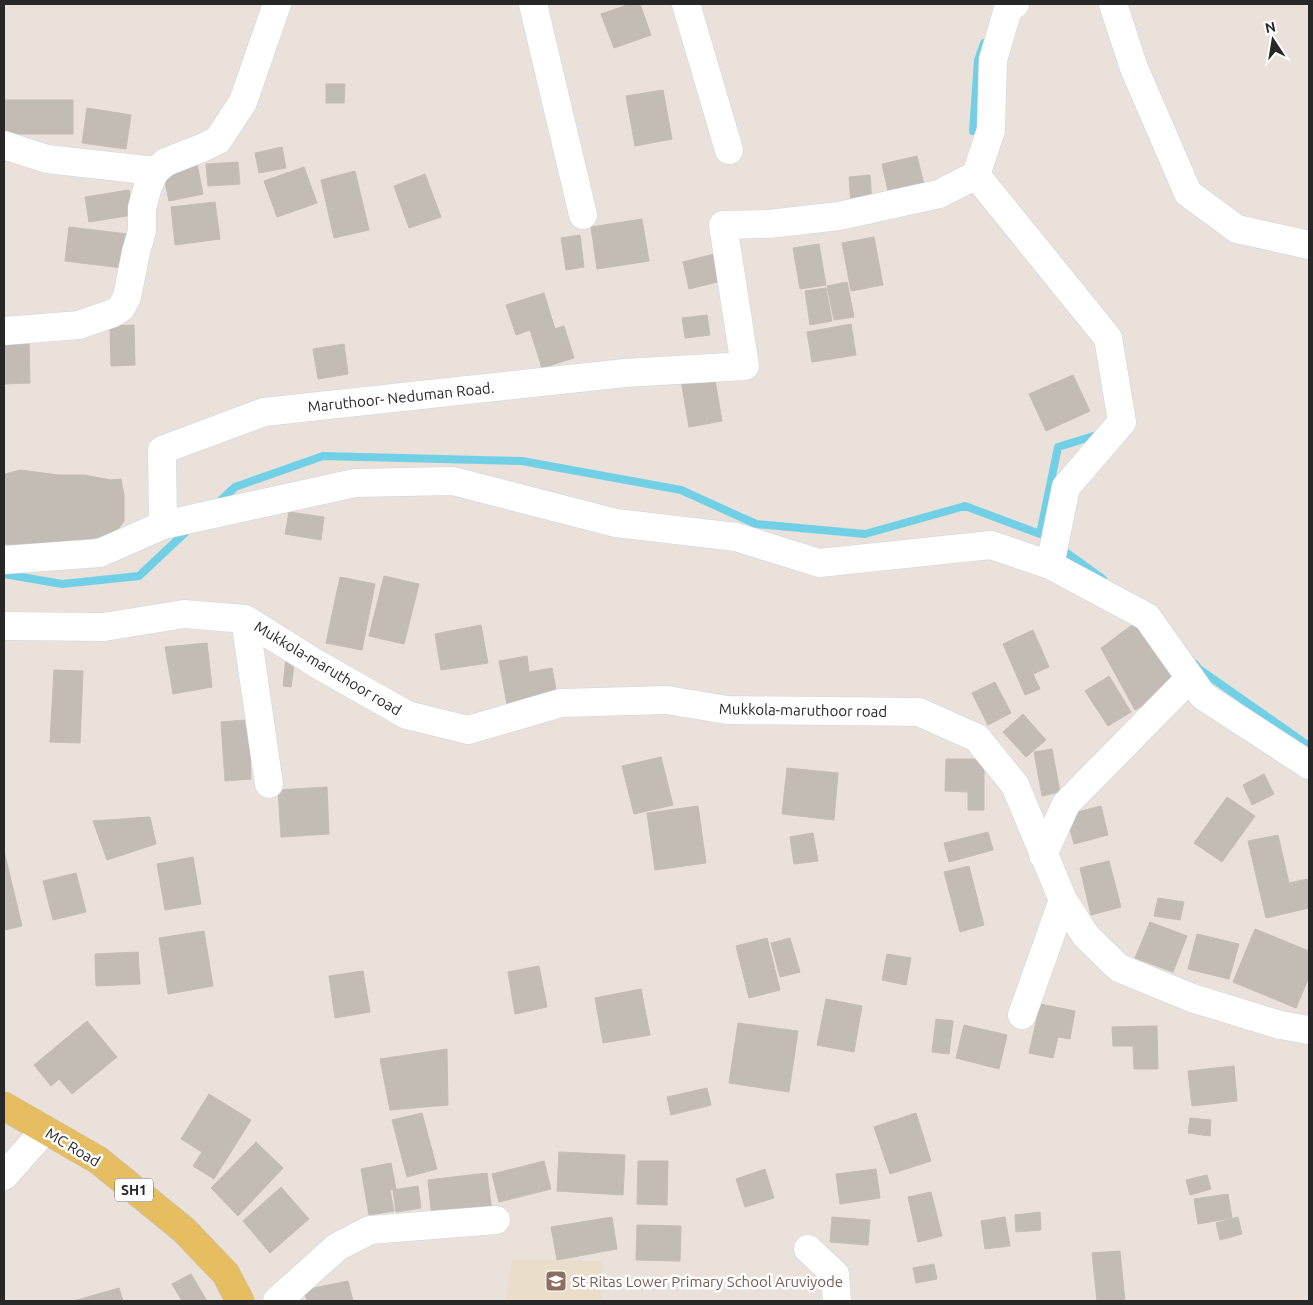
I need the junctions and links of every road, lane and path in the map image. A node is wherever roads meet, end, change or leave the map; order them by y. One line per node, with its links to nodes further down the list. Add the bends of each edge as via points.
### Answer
1 (276, 4): 8 (street, via 243,102 218,140 166,162)
2 (533, 4): 10 (street)
3 (686, 4): 7 (street)
4 (1015, 4): 9 (street, via 1008,9 993,60 991,130)
5 (1113, 4): 11 (street, via 1134,68 1188,193 1237,229)
6 (4, 145): 8 (street, via 47,159)
7 (729, 150)
8 (155, 171): 12 (street, via 142,208 142,231 127,297 121,308 79,326)
9 (976, 175): 13 (street, Maruthoor- Neduman Road., via 938,194 839,216 769,224 724,225 745,366 625,372 264,412 162,450); 15 (street, via 1108,338 1122,422 1066,487)
10 (583, 215)
11 (1309, 245)
12 (4, 331)
13 (163, 525): 14 (street, via 100,553); 15 (street, via 355,484 453,481 616,523 736,537 819,563 991,545)
14 (4, 560)
15 (1050, 564): 18 (street, via 1147,617)
16 (244, 619): 17 (street, Mukkola-maruthoor road, via 184,614 104,627); 20 (street); 21 (street, Mukkola-maruthoor road, via 408,715 468,730 561,703 667,700 727,710 918,712 977,738 1015,785)
17 (4, 626)
18 (1190, 678): 19 (street, via 1203,696); 21 (street, via 1066,804)
19 (1309, 765)
20 (269, 784)
21 (1044, 855): 22 (street, Mukkola-maruthoor road)
22 (1064, 900): 23 (street); 24 (street, Mukkola-maruthoor road, via 1086,936 1119,968 1192,998 1280,1025)
23 (1022, 1015)
24 (1309, 1030)
25 (4, 1106): 26 (main road, MC Road / SH1)
26 (45, 1130): 27 (street); 30 (main road, MC Road / SH1, via 98,1160 184,1230 226,1274)
27 (4, 1176)
28 (496, 1220): 31 (street, via 370,1230 337,1247)
29 (808, 1249): 32 (street, via 835,1274)
30 (240, 1301)
31 (277, 1301)
32 (836, 1301)

